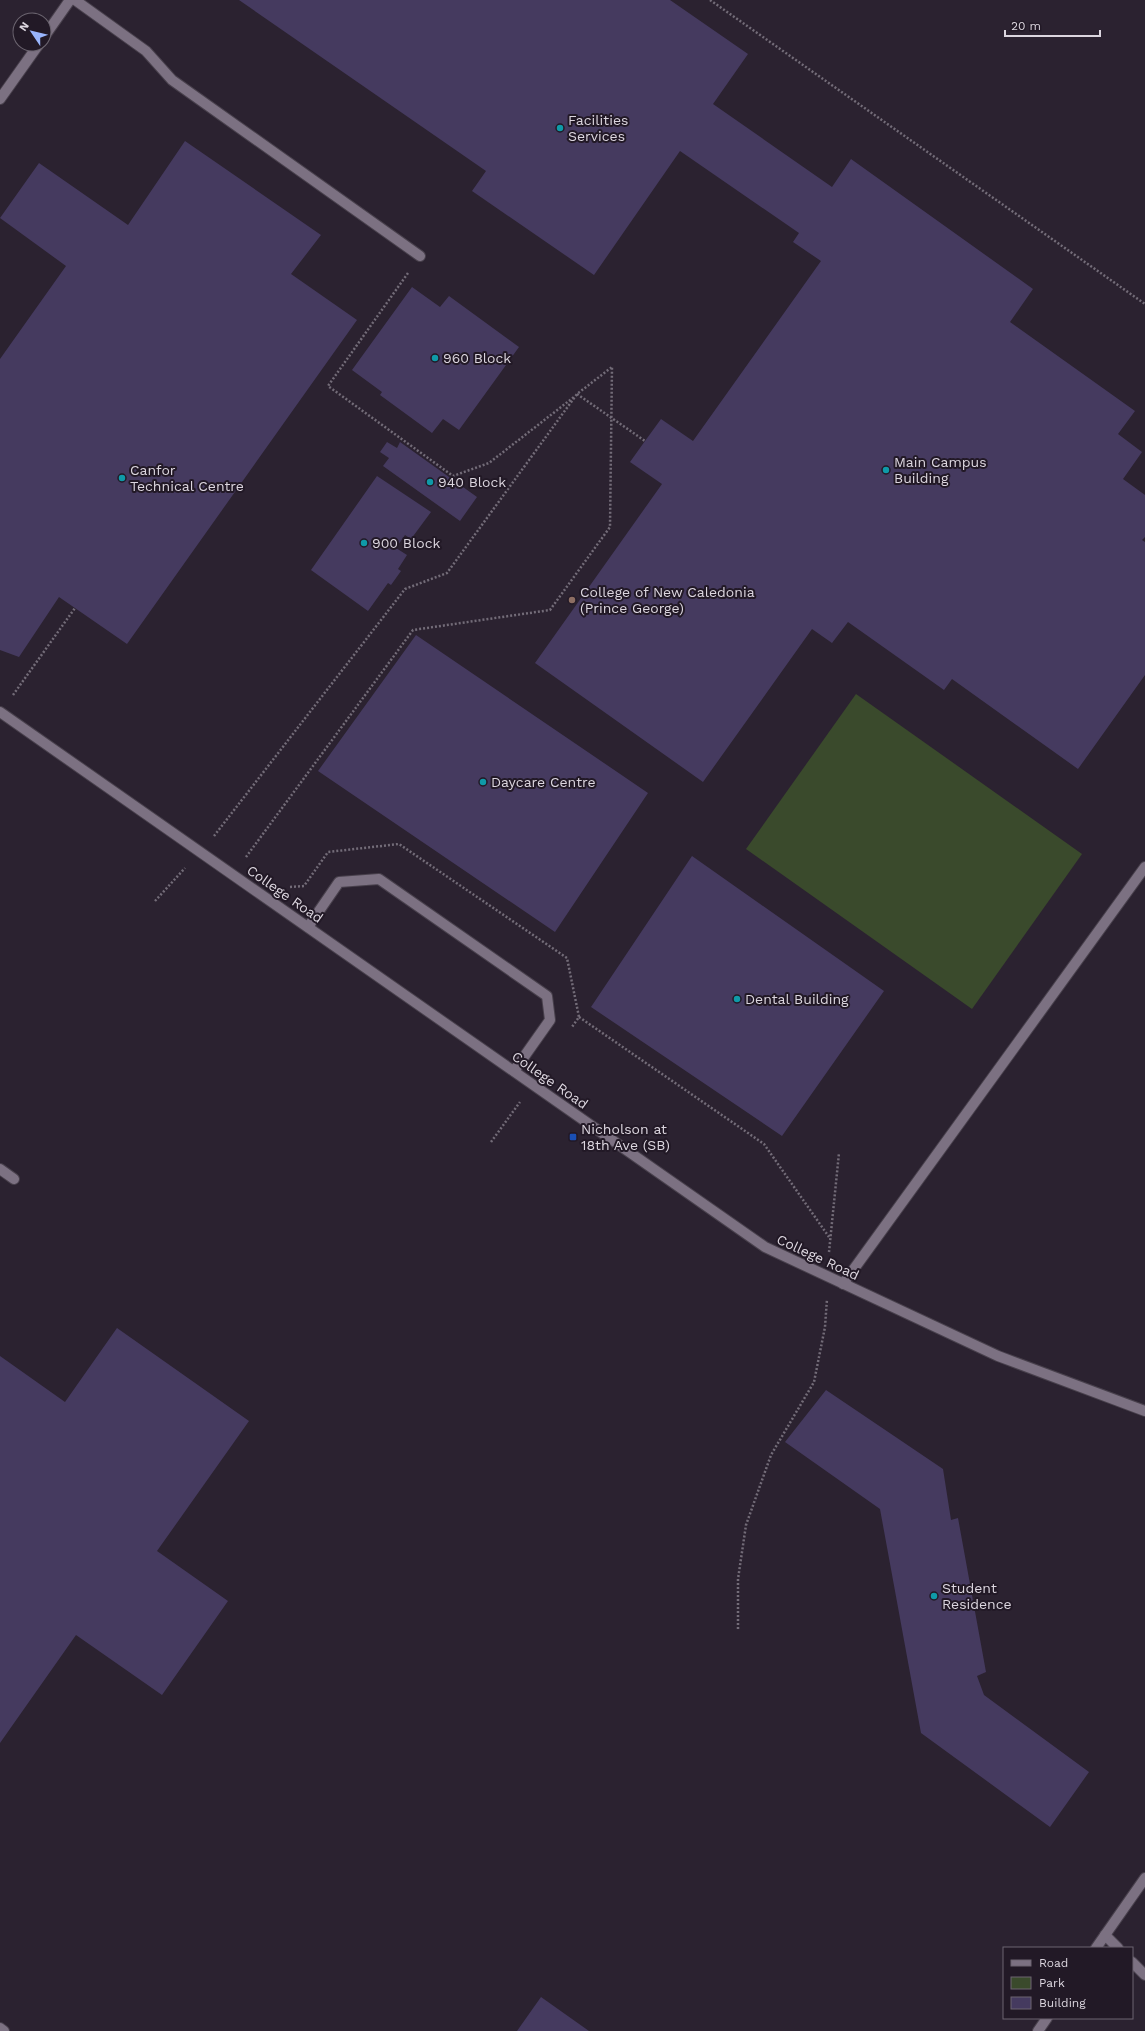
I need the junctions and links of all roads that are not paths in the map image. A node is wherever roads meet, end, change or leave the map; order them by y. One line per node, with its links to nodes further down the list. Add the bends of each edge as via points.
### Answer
1 (70, 0): 3 (street)
2 (75, 0): 6 (street, via 146,52 172,80)
3 (52, 26)
4 (33, 52): 5 (street)
5 (0, 99)
6 (420, 256)
7 (0, 712): 9 (street, College Road)
8 (1145, 867): 13 (street)
9 (308, 927): 10 (street, College Road); 10 (street, via 339,882 379,879 547,996 550,1020)
10 (514, 1071): 13 (street, College Road, via 765,1247)
11 (0, 1169): 12 (street)
12 (14, 1179)
13 (843, 1284): 14 (street, College Road, via 998,1356)
14 (1145, 1411)
15 (1145, 1878): 16 (street)
16 (1105, 1935): 17 (street); 18 (street)
17 (1097, 1947)
18 (1117, 1947)
19 (1133, 1963): 20 (street)
20 (1145, 1975)
21 (1046, 2019): 24 (street)
22 (0, 2028): 23 (street)
23 (4, 2031)
24 (1038, 2031)

